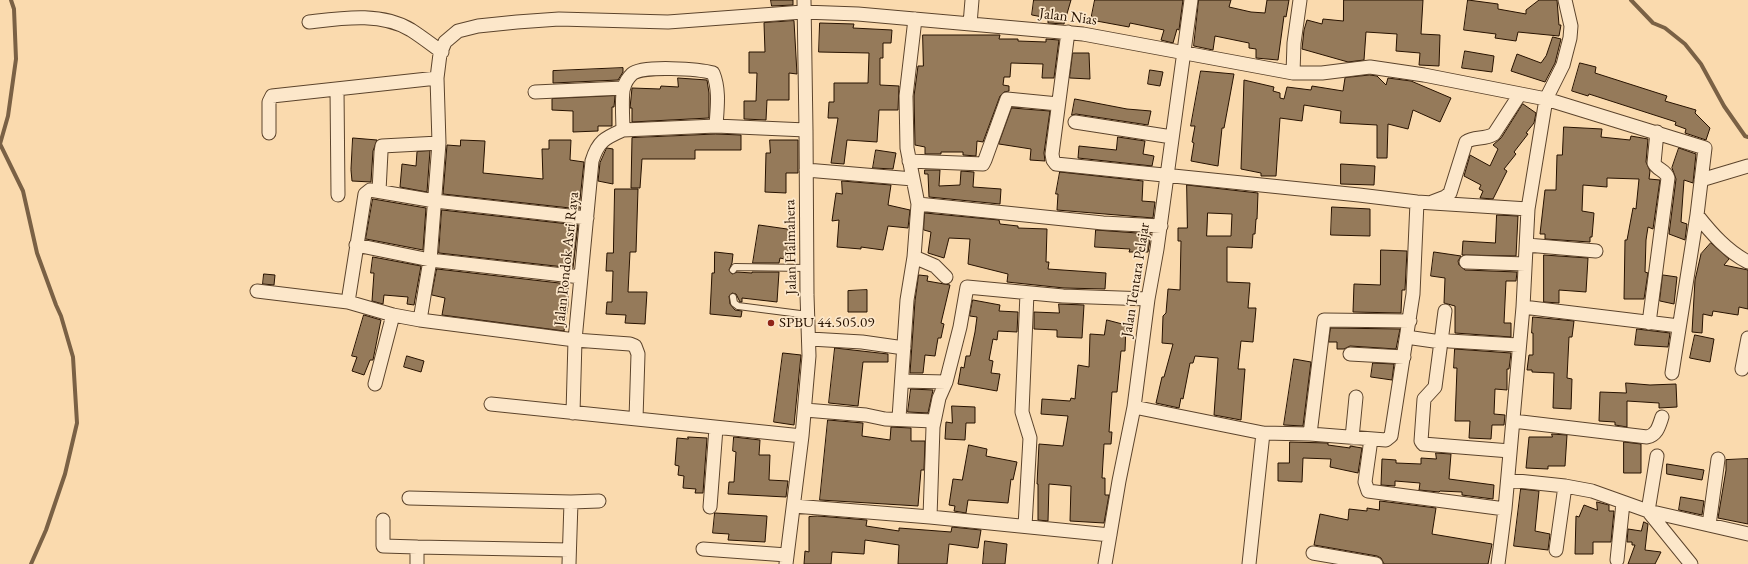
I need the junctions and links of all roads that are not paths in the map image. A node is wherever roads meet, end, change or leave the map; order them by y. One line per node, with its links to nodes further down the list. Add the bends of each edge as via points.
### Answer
1 (972, 0): 8 (street)
2 (1191, 0): 11 (street, Jalan Tentara Pelajar)
3 (1300, 0): 12 (street)
4 (1565, 0): 18 (street, via 1571,26 1570,38 1564,65)
5 (803, 6): 6 (street, Jalan Nias); 10 (street, Jalan Nias, via 668,22 560,19 478,26 458,31 445,42); 23 (street, Jalan Halmahera)
6 (915, 19): 8 (street, Jalan Nias); 28 (street, via 906,96)
7 (309, 22): 10 (street, via 356,18 380,19 410,30)
8 (970, 24): 9 (street, Jalan Nias)
9 (1068, 32): 11 (street, Jalan Nias); 19 (street)
10 (442, 52): 13 (street)
11 (1184, 53): 12 (street, Jalan Nias); 26 (street, Jalan Tentara Pelajar)
12 (1293, 73): 17 (street, Jalan Nias, via 1386,68)
13 (437, 78): 15 (street); 27 (street)
14 (623, 88): 16 (street); 21 (street, via 632,74 639,70 685,69 713,73 718,96); 22 (street)
15 (337, 89): 25 (street, via 272,96 269,102); 35 (street)
16 (535, 92)
17 (1520, 94): 18 (street, Jalan Nias); 38 (street, via 1494,134 1466,142 1450,193)
18 (1546, 99): 24 (street, Jalan Nias); 40 (street)
19 (1058, 104): 28 (street, via 1007,99 986,160 982,164); 31 (street, via 1052,154 1054,163)
20 (1075, 122): 26 (street)
21 (716, 126): 22 (street, Jalan Pondok Asri Raya); 23 (street, Jalan Pondok Asri Raya)
22 (623, 130): 42 (street, Jalan Pondok Asri Raya, via 611,135 596,147 592,161)
23 (806, 130): 30 (street, Jalan Halmahera)
24 (1657, 132): 33 (street, Jalan Nias, via 1706,149); 67 (street, via 1654,163 1668,178)
25 (268, 133)
26 (1172, 137): 31 (street, Jalan Tentara Pelajar)
27 (439, 143): 34 (street, via 382,146); 36 (street)
28 (909, 161): 32 (street)
29 (1748, 166): 33 (street)
30 (806, 170): 32 (street); 52 (street, Jalan Halmahera)
31 (1167, 176): 37 (street); 43 (street, Jalan Tentara Pelajar)
32 (913, 179): 39 (street)
33 (1702, 180): 41 (street)
34 (379, 191): 36 (street); 44 (street, via 370,190 365,194)
35 (338, 195)
36 (435, 201): 42 (street); 48 (street)
37 (1417, 202): 38 (street); 66 (street)
38 (1431, 203): 40 (street)
39 (918, 204): 43 (street, via 1103,223); 47 (street)
40 (1528, 209): 45 (street)
41 (1697, 215): 50 (street, via 1725,246); 68 (street)
42 (588, 218): 54 (street, Jalan Pondok Asri Raya)
43 (1160, 226): 59 (street, Jalan Tentara Pelajar)
44 (356, 245): 48 (street); 60 (street)
45 (1527, 245): 46 (street); 51 (street)
46 (1596, 251)
47 (914, 257): 55 (street, via 935,266); 75 (street, via 907,300)
48 (430, 260): 54 (street); 65 (street)
49 (1466, 262): 51 (street)
50 (1748, 262)
51 (1525, 264): 61 (street)
52 (806, 268): 53 (lane, via 735,267); 64 (street, Jalan Halmahera)
53 (733, 270)
54 (581, 277): 72 (street, Jalan Pondok Asri Raya)
55 (946, 277)
56 (257, 292): 60 (street, Jalan Pondok Asri Raya)
57 (1027, 293): 59 (street); 81 (street, via 967,287); 115 (street, via 1022,412 1030,438)
58 (733, 297): 64 (lane, via 734,303 738,306)
59 (1148, 299): 85 (street, Jalan Tentara Pelajar)
60 (348, 302): 63 (street, Jalan Pondok Asri Raya)
61 (1523, 307): 67 (street); 74 (street)
62 (1445, 311): 73 (street)
63 (392, 315): 65 (street, Jalan Pondok Asri Raya); 82 (street)
64 (808, 315): 71 (street, Jalan Halmahera)
65 (420, 320): 72 (street, Jalan Pondok Asri Raya)
66 (1410, 321): 77 (street); 95 (street, via 1324,320)
67 (1649, 323): 68 (street)
68 (1679, 326): 79 (street)
69 (1413, 338): 73 (street)
70 (1748, 338): 78 (street)
71 (810, 339): 75 (street); 86 (street, Jalan Halmahera)
72 (575, 340): 87 (street); 90 (street, via 635,346 638,354)
73 (1445, 342): 74 (street); 99 (street, via 1435,387 1424,399 1421,441 1423,444)
74 (1518, 346): 92 (street)
75 (904, 348): 80 (street)
76 (1350, 354): 77 (street)
77 (1404, 357): 98 (street, via 1391,436 1386,440)
78 (1742, 369)
79 (1672, 373)
80 (902, 381): 81 (street); 89 (street)
81 (946, 382): 91 (street)
82 (375, 384)
83 (1356, 397): 97 (street)
84 (491, 404): 87 (street)
85 (1134, 407): 94 (street); 117 (street, Jalan Tentara Pelajar)
86 (804, 410): 89 (street, via 885,419); 96 (street, Jalan Halmahera)
87 (573, 413): 90 (street)
88 (1662, 417): 92 (street, via 1657,431 1651,436 1642,437)
89 (899, 418): 91 (street)
90 (636, 419): 93 (street)
91 (934, 421): 112 (street, via 930,468)
92 (1513, 421): 99 (street)
93 (716, 428): 96 (street); 109 (street)
94 (1263, 433): 95 (street); 128 (street)
95 (1310, 434): 97 (street)
96 (802, 436): 108 (street, Jalan Halmahera)
97 (1352, 438): 98 (street)
98 (1371, 439): 110 (street, via 1365,482 1368,491)
99 (1510, 452): 102 (street)
100 (1657, 456): 111 (street)
101 (1718, 459): 114 (street)
102 (1508, 480): 103 (street); 110 (street)
103 (1565, 486): 107 (street, via 1592,491); 121 (street)
104 (409, 498): 106 (street)
105 (599, 501): 106 (street)
106 (571, 502): 120 (street)
107 (1623, 503): 111 (street); 124 (street)
108 (794, 506): 112 (street); 123 (street, Jalan Halmahera)
109 (710, 507)
110 (1505, 510): 130 (street)
111 (1648, 511): 114 (street); 131 (street)
112 (930, 517): 115 (street)
113 (383, 520): 118 (street, via 383,546)
114 (1709, 525): 116 (street)
115 (1025, 526): 117 (street)
116 (1748, 534)
117 (1110, 535): 127 (street, Jalan Tentara Pelajar)
118 (417, 547): 120 (street); 125 (street)
119 (703, 549): 123 (street)
120 (569, 550): 126 (street)
121 (1556, 550)
122 (1313, 553): 129 (street)
123 (786, 560)
124 (1617, 560)
125 (417, 564)
126 (569, 564)
127 (1105, 564)
128 (1249, 564)
129 (1376, 564)
130 (1498, 564)
131 (1691, 564)

